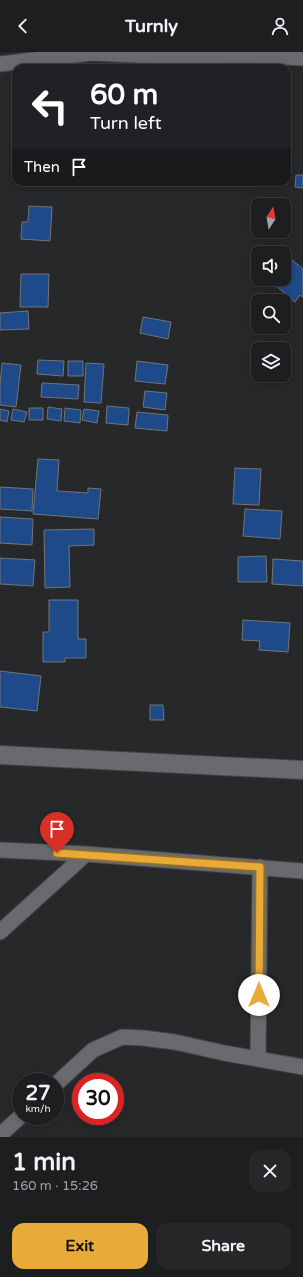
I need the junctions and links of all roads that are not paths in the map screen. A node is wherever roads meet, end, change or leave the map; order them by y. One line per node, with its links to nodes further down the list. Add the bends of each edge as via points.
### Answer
1 (92, 53): 2 (street); 3 (street)
2 (303, 58)
3 (0, 64)
4 (0, 755): 5 (street)
5 (303, 770)
6 (0, 850): 7 (street)
7 (86, 854): 8 (street); 10 (street)
8 (260, 867): 9 (street); 11 (street)
9 (303, 871)
10 (0, 932)
11 (258, 1059): 12 (street); 13 (street, via 175,1042 122,1037 93,1050)
12 (303, 1067)
13 (64, 1077)
14 (12, 1124): 15 (street)
15 (0, 1135)

